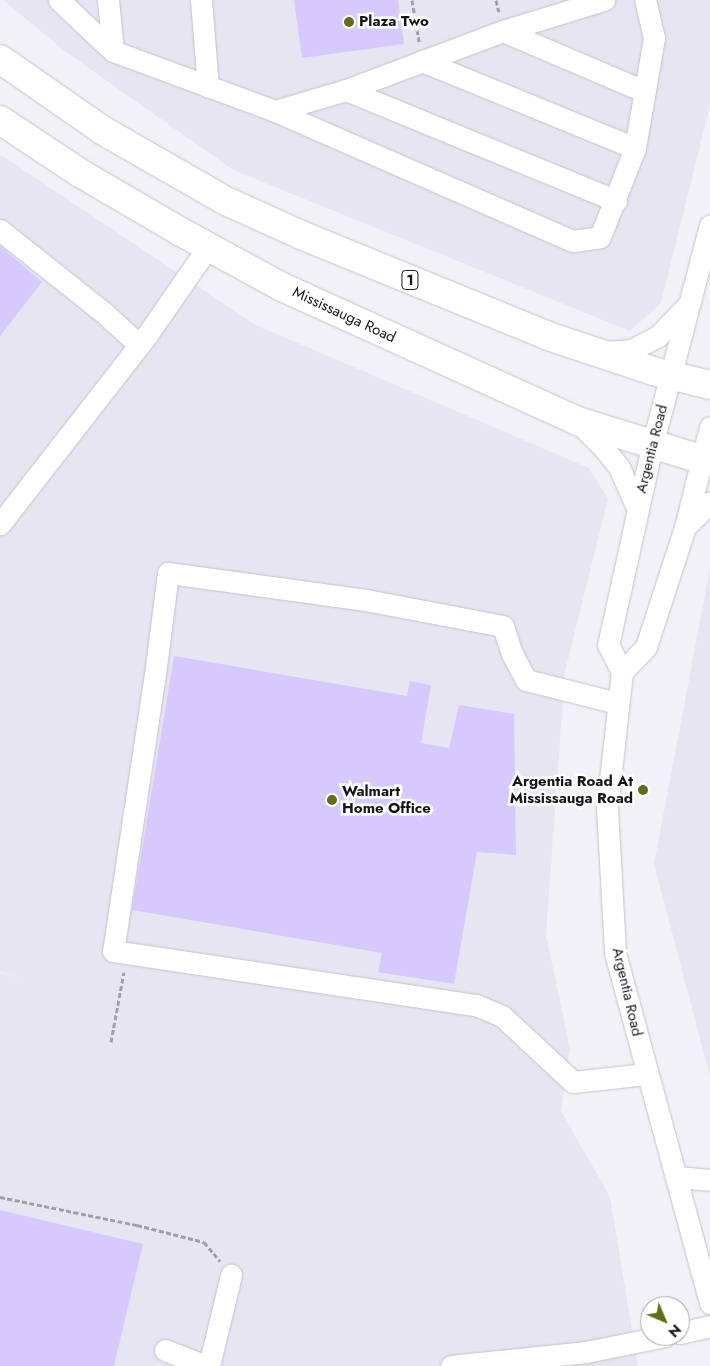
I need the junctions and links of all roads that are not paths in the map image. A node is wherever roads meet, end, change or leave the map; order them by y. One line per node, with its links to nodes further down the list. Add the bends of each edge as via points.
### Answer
1 (59, 0): 7 (street)
2 (108, 0): 7 (street)
3 (201, 0): 10 (street)
4 (604, 0): 6 (street)
5 (645, 0): 12 (street, via 654,38)
6 (503, 31): 9 (street); 12 (street)
7 (113, 51): 10 (street)
8 (0, 59): 22 (main road, 1, via 102,130 226,201 548,336)
9 (422, 61): 11 (street); 15 (street)
10 (208, 86): 13 (street)
11 (346, 90): 13 (street); 16 (street)
12 (644, 91): 15 (street)
13 (275, 111): 16 (street, via 573,241 600,237)
14 (0, 120): 19 (main road, Mississauga Road, via 80,173)
15 (635, 148): 16 (street)
16 (616, 201)
17 (710, 225): 20 (street, Argentia Road)
18 (0, 230): 21 (street)
19 (208, 247): 21 (street); 25 (main road, Mississauga Road, via 322,306)
20 (690, 303): 22 (street, via 658,336 630,350); 23 (street, Argentia Road)
21 (140, 345): 31 (street)
22 (597, 352): 23 (main road, 1)
23 (670, 376): 24 (main road, 1); 27 (street, Argentia Road)
24 (710, 385)
25 (578, 421): 27 (main road, Mississauga Road); 30 (street, via 619,466)
26 (710, 427): 28 (street)
27 (652, 446): 28 (main road, Mississauga Road); 30 (street, Argentia Road)
28 (706, 462): 32 (street)
29 (710, 502): 32 (street)
30 (637, 508): 33 (street, Argentia Road, via 608,646)
31 (0, 524)
32 (685, 527): 33 (street, via 646,647)
33 (622, 672): 34 (street, Argentia Road)
34 (617, 703): 35 (street, Argentia Road, via 607,808 615,953); 35 (street, via 526,680 512,654 504,626 311,591 168,573 114,951 476,1005 502,1016 573,1082)
35 (647, 1074): 36 (street, Argentia Road)
36 (677, 1177): 37 (street); 39 (street, Argentia Road)
37 (710, 1180)
38 (231, 1275): 45 (street)
39 (710, 1303)
40 (710, 1326): 41 (street)
41 (690, 1331)
42 (640, 1343): 44 (street)
43 (165, 1350): 45 (street)
44 (586, 1359): 46 (street)
45 (208, 1366)
46 (451, 1366)

